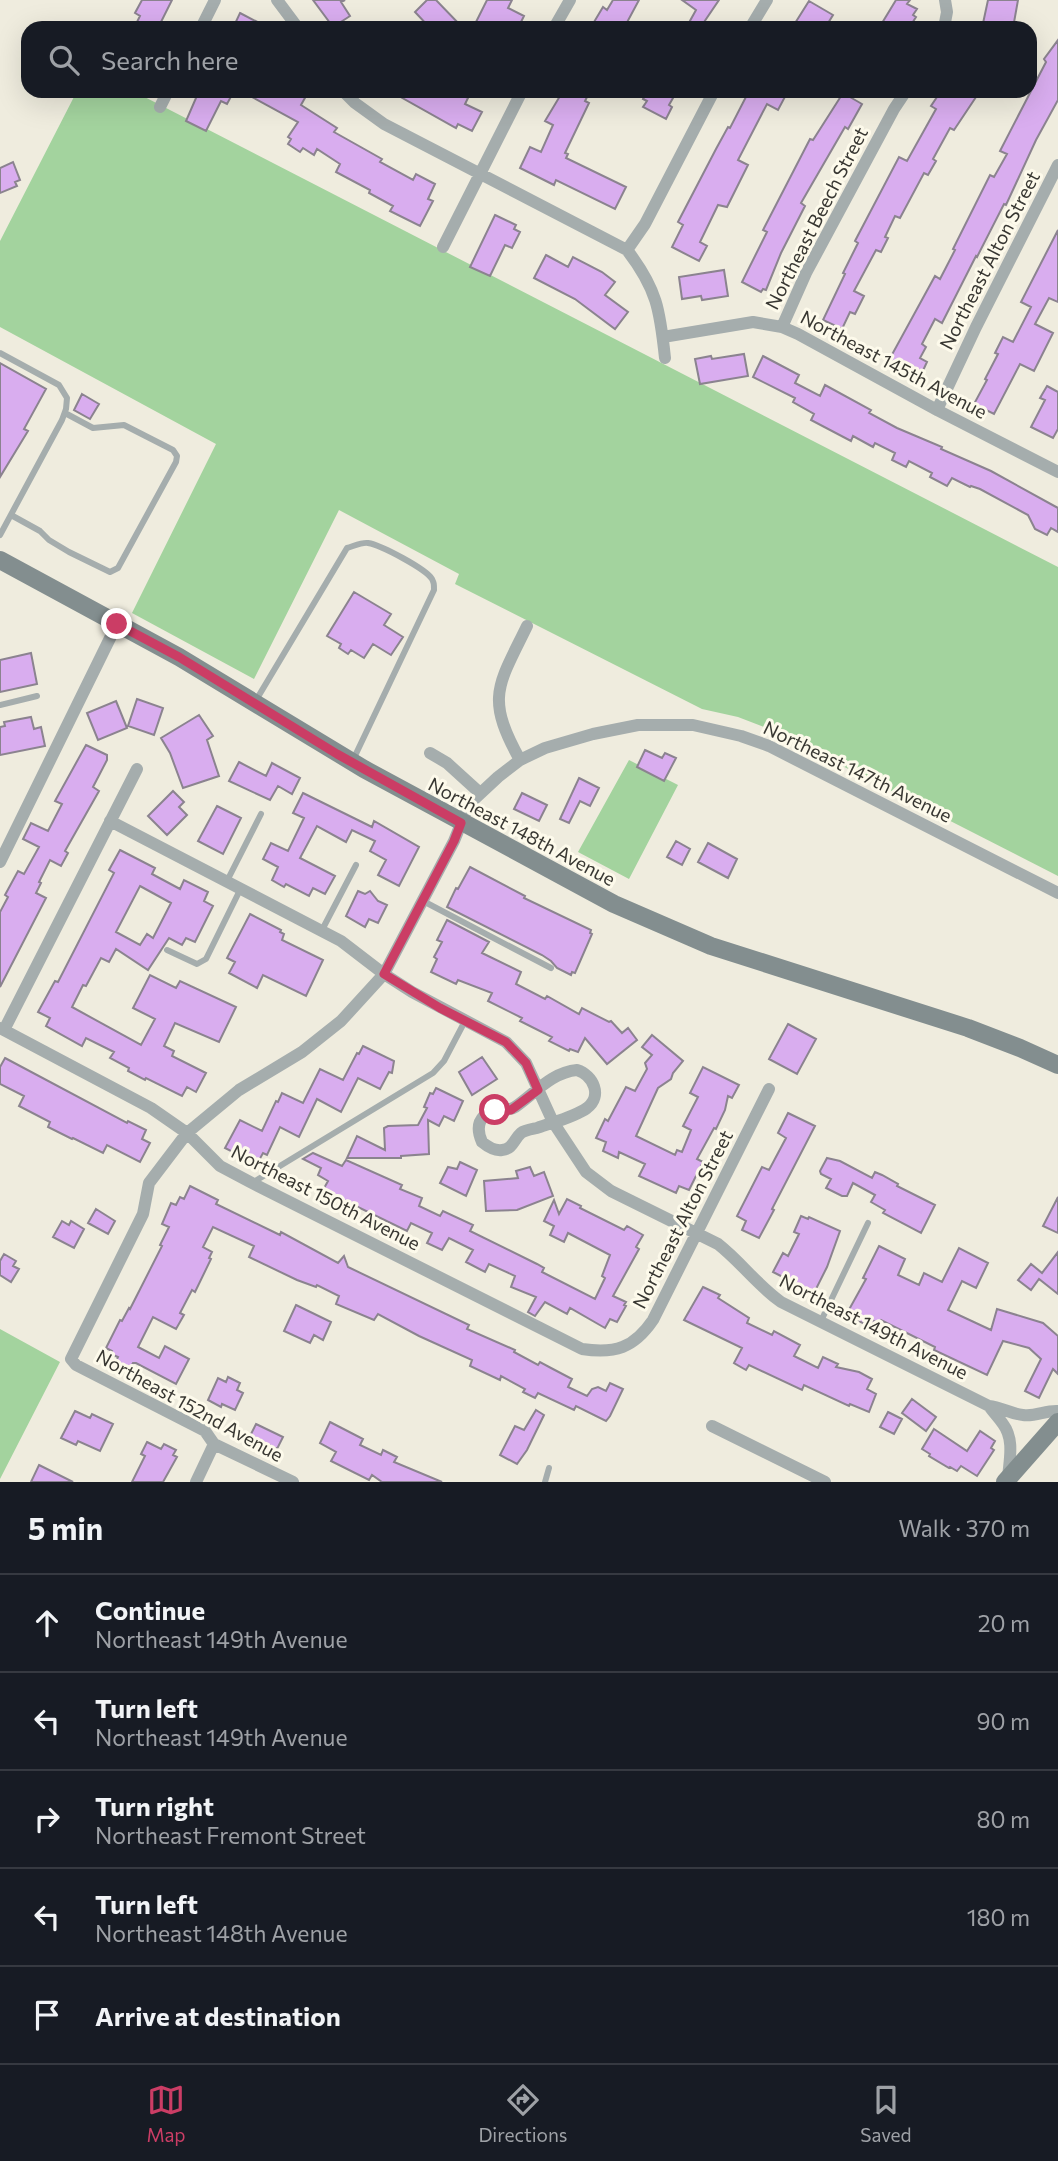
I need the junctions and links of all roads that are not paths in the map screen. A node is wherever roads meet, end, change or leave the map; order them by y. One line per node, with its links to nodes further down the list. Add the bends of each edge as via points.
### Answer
1 (215, 0): 6 (street)
2 (277, 0): 7 (street)
3 (568, 0): 8 (street)
4 (767, 0): 9 (street)
5 (945, 0): 10 (street)
6 (204, 21)
7 (293, 21)
8 (558, 21)
9 (754, 21)
10 (945, 21)
11 (164, 98): 16 (street)
12 (350, 98): 18 (street, via 384,124)
13 (518, 98): 18 (street)
14 (709, 98): 20 (street)
15 (901, 98): 21 (street, Northeast Beech Street, via 806,273)
16 (160, 107)
17 (1058, 165): 25 (street, Northeast Alton Street)
18 (480, 174): 19 (street); 20 (street)
19 (443, 247)
20 (627, 250): 22 (street, via 655,295)
21 (782, 327): 22 (street, Northeast 145th Avenue, via 753,322); 25 (street, Northeast 145th Avenue)
22 (663, 337): 24 (street)
23 (0, 353): 26 (lane, via 59,385 67,398)
24 (665, 358)
25 (937, 410): 27 (street, Northeast 145th Avenue)
26 (65, 413): 28 (lane); 28 (lane, via 93,428 124,425 173,450 176,462 114,571 69,552)
27 (1058, 472)
28 (10, 515): 29 (lane)
29 (0, 535)
30 (0, 560): 31 (main road, Northeast 148th Avenue)
31 (117, 624): 34 (main road, Northeast 148th Avenue); 44 (street)
32 (527, 626): 37 (street, via 502,677 498,702 506,736)
33 (37, 696): 35 (lane)
34 (255, 702): 38 (main road, Northeast 148th Avenue); 38 (lane, via 347,548 366,542 400,557 430,576 434,590)
35 (0, 705)
36 (430, 753): 40 (street)
37 (520, 760): 40 (street, Northeast 147th Avenue); 48 (street, Northeast 147th Avenue, via 569,740 618,728 665,724 714,729 769,747)
38 (352, 762): 43 (main road, Northeast 148th Avenue)
39 (137, 769): 42 (street)
40 (480, 793): 43 (street, Northeast 147th Avenue)
41 (261, 814): 46 (lane)
42 (110, 821): 46 (street, Northeast 149th Avenue); 55 (street)
43 (461, 823): 49 (street, Northeast 147th Avenue); 56 (main road, Northeast 148th Avenue, via 678,933 968,1028)
44 (0, 862)
45 (356, 865): 50 (lane)
46 (226, 881): 47 (street, Northeast 149th Avenue)
47 (241, 888): 50 (street, Northeast 149th Avenue); 51 (lane, via 205,959 198,964)
48 (1058, 893)
49 (423, 901): 52 (lane); 53 (street, Northeast 147th Avenue)
50 (322, 930): 53 (street, Northeast 149th Avenue)
51 (167, 950)
52 (551, 968)
53 (384, 974): 54 (street, Northeast 149th Avenue); 60 (street, Northeast 147th Avenue, via 341,1021 302,1052 239,1090)
54 (465, 1021): 58 (street, Northeast 149th Avenue, via 516,1051); 61 (lane, via 433,1073)
55 (2, 1029): 60 (street, Northeast 150th Avenue, via 151,1108)
56 (1058, 1065)
57 (769, 1089): 63 (street, Northeast Alton Street)
58 (538, 1090): 59 (street, Northeast 149th Avenue); 59 (street, via 569,1071 584,1073 594,1085 595,1095 588,1107); 59 (street, via 511,1110 488,1112 479,1126 480,1137 486,1146 502,1150 521,1133)
59 (552, 1122): 63 (street, Northeast 149th Avenue, via 599,1184)
60 (187, 1133): 61 (street, Northeast 150th Avenue, via 220,1166); 66 (street, Northeast 147th Avenue, via 149,1183 143,1214)
61 (252, 1183): 65 (street, Northeast 150th Avenue, via 582,1349)
62 (868, 1223): 64 (lane)
63 (697, 1233): 64 (street, Northeast 149th Avenue, via 731,1254 764,1290); 65 (street, Northeast Alton Street, via 645,1332 631,1344)
64 (821, 1321): 67 (street, Northeast 149th Avenue)
65 (612, 1350)
66 (71, 1359): 71 (street, Northeast 152nd Avenue, via 205,1431)
67 (989, 1406): 68 (street, Northeast 149th Avenue, via 1024,1416); 73 (street, Northeast 149th Avenue, via 1010,1437)
68 (1058, 1411)
69 (1058, 1422): 73 (main road)
70 (712, 1426): 77 (street)
71 (214, 1444): 74 (street); 75 (street, Northeast 152nd Avenue)
72 (549, 1468): 76 (lane)
73 (1006, 1481)
74 (196, 1482)
75 (293, 1482)
76 (545, 1482)
77 (825, 1482)

